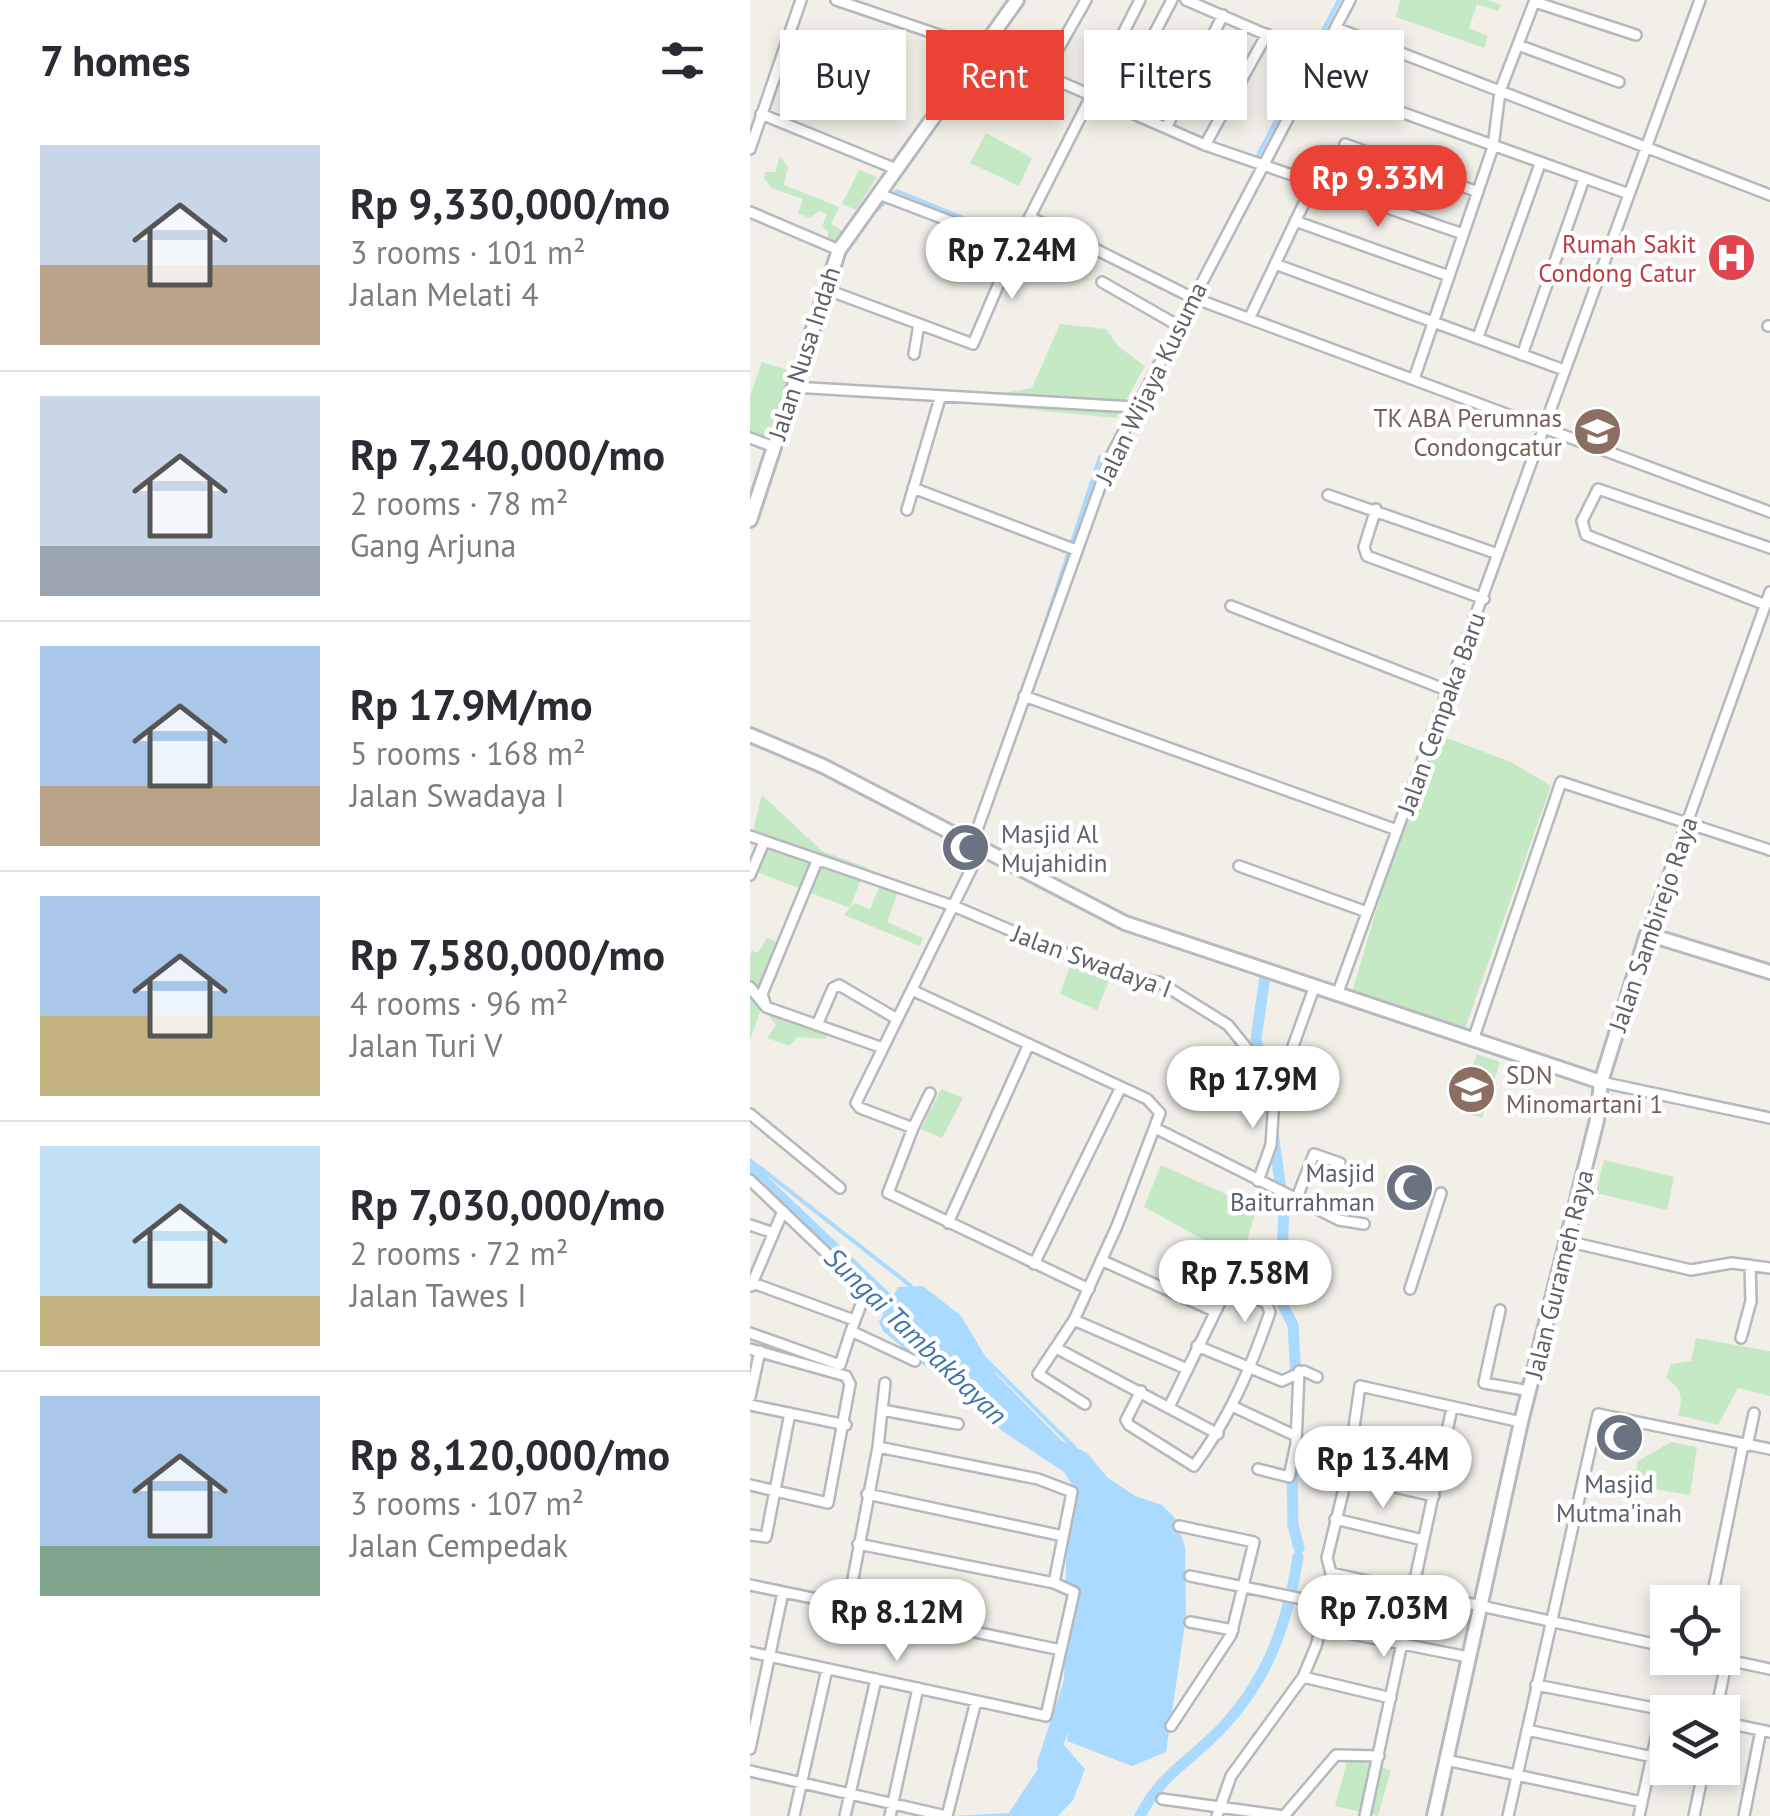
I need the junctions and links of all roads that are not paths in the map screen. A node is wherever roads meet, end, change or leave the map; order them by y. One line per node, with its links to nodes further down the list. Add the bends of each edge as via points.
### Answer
1 (801, 0): 24 (street)
2 (836, 0): 13 (street)
3 (1017, 0): 14 (street, Jalan Nusa Indah)
4 (1086, 0): 19 (street)
5 (1140, 0): 15 (street)
6 (1172, 0): 16 (street)
7 (1186, 0): 11 (street)
8 (1350, 0): 12 (street, Jalan Wijaya Kusuma)
9 (1700, 0): 35 (street, Jalan Cempaka Baru)
10 (1535, 1): 18 (street); 20 (street)
11 (1223, 15): 17 (street); 29 (street)
12 (1336, 28): 22 (street)
13 (926, 30)
14 (997, 30)
15 (1124, 30)
16 (1156, 30)
17 (1267, 34): 31 (street)
18 (1636, 35)
19 (1064, 39)
20 (1518, 45): 21 (street); 22 (street)
21 (1619, 82)
22 (1500, 91): 33 (street); 35 (street)
23 (1084, 106): 46 (street)
24 (761, 114): 30 (street); 38 (street)
25 (1404, 114): 33 (street)
26 (932, 120): 38 (street, Jalan Nusa Indah)
27 (1146, 120): 29 (street)
28 (1288, 120): 37 (street, Jalan Wijaya Kusuma)
29 (1166, 128): 31 (street)
30 (752, 133): 34 (street)
31 (1206, 144): 37 (street)
32 (1344, 144): 41 (street)
33 (1493, 147): 36 (street); 41 (street)
34 (750, 148)
35 (1644, 149): 43 (street, Jalan Cempaka Baru); 44 (street)
36 (1540, 164): 40 (street); 62 (street)
37 (1265, 167): 39 (street); 57 (street, Jalan Wijaya Kusuma)
38 (896, 169): 42 (street, Jalan Nusa Indah)
39 (1314, 180): 47 (street); 48 (street)
40 (1584, 180): 43 (street); 64 (street)
41 (1478, 192): 48 (street)
42 (879, 194): 51 (street); 52 (street, Jalan Nusa Indah)
43 (1628, 194): 65 (street, Jalan Cempaka Baru)
44 (1770, 195)
45 (750, 212): 52 (street)
46 (1030, 217): 49 (street); 51 (street)
47 (1295, 221): 53 (street); 54 (street)
48 (1463, 234): 54 (street)
49 (1067, 236)
50 (1081, 242): 57 (street)
51 (1015, 246): 60 (street, via 973,344)
52 (839, 250): 56 (street, Jalan Nusa Indah)
53 (1275, 264): 58 (street); 59 (street)
54 (1449, 276): 59 (street)
55 (1102, 282): 61 (street)
56 (825, 289): 60 (street); 67 (street, Jalan Nusa Indah)
57 (1191, 296): 58 (street); 61 (street, Jalan Wijaya Kusuma)
58 (1250, 317): 66 (street)
59 (1433, 321): 62 (street); 66 (street)
60 (919, 324): 63 (street)
61 (1176, 325): 69 (street, Jalan Wijaya Kusuma)
62 (1478, 337): 64 (street)
63 (914, 354)
64 (1522, 355): 65 (street)
65 (1564, 370): 70 (street, Jalan Cempaka Baru)
66 (1414, 379): 70 (street)
67 (793, 388): 68 (street); 72 (street, Jalan Nusa Indah)
68 (940, 398): 69 (street); 73 (street)
69 (1133, 407): 80 (street, Jalan Wijaya Kusuma)
70 (1542, 430): 77 (street); 81 (street, Jalan Cempaka Baru)
71 (750, 438): 72 (street)
72 (774, 447): 78 (street, Jalan Nusa Indah)
73 (913, 488): 76 (street); 80 (street)
74 (1328, 495): 75 (street)
75 (1376, 508): 81 (street); 83 (street, via 1367,556)
76 (908, 510)
77 (1770, 512)
78 (750, 520)
79 (1770, 548): 84 (street, via 1598,489 1582,520 1586,536)
80 (1076, 550): 87 (street, Jalan Wijaya Kusuma)
81 (1498, 554): 83 (street, Jalan Cempaka Baru)
82 (1770, 592): 84 (street, Jalan Sambirejo Raya)
83 (1484, 599): 86 (street, Jalan Cempaka Baru)
84 (1766, 605): 89 (street, Jalan Sambirejo Raya)
85 (1232, 606): 86 (street)
86 (1449, 691): 90 (street, Jalan Cempaka Baru)
87 (1024, 696): 90 (street); 93 (street, Jalan Wijaya Kusuma)
88 (750, 735): 93 (street)
89 (1686, 826): 94 (street); 100 (street, Jalan Sambirejo Raya); 109 (street, via 1561,782)
90 (1397, 830): 99 (street, Jalan Cempaka Baru)
91 (750, 836): 92 (street, Jalan Swadaya I)
92 (764, 842): 95 (street, Jalan Swadaya I); 97 (street)
93 (977, 844): 98 (street, Jalan Wijaya Kusuma); 103 (street, via 1091,908)
94 (1770, 850)
95 (817, 862): 98 (street, Jalan Swadaya I); 106 (street, via 762,994)
96 (1239, 866): 99 (street)
97 (750, 874)
98 (956, 907): 104 (street, Jalan Wijaya Kusuma); 112 (street, Jalan Swadaya I, via 1108,972 1159,982 1203,1006 1228,1025)
99 (1367, 912): 105 (street, Jalan Cempaka Baru)
100 (1647, 934): 101 (street); 113 (street, Jalan Sambirejo Raya)
101 (1770, 972)
102 (750, 987): 106 (street)
103 (1314, 988): 105 (street); 112 (street)
104 (914, 991): 107 (street, Jalan Wijaya Kusuma); 110 (street)
105 (1338, 995): 109 (street)
106 (766, 1007): 108 (street)
107 (897, 1019): 108 (street, via 839,985); 111 (street, Jalan Wijaya Kusuma)
108 (816, 1025): 111 (street)
109 (1474, 1037): 113 (street)
110 (1028, 1044): 114 (street); 127 (street)
111 (883, 1048): 118 (street, Jalan Wijaya Kusuma, via 856,1103)
112 (1275, 1083): 122 (street, via 1271,1145)
113 (1608, 1083): 117 (street); 131 (street, Jalan Gurameh Raya)
114 (1121, 1088): 119 (street, via 1156,1106); 133 (street)
115 (930, 1093): 118 (street)
116 (750, 1114): 123 (street)
117 (1770, 1118)
118 (914, 1128): 127 (street, via 888,1192)
119 (1157, 1129): 122 (street); 132 (street)
120 (1340, 1163): 125 (street, via 1314,1154)
121 (750, 1180): 126 (street)
122 (1258, 1181): 125 (street)
123 (840, 1188)
124 (1440, 1193): 138 (street)
125 (1295, 1199): 128 (street)
126 (783, 1210): 130 (street); 141 (street, via 866,1292)
127 (948, 1222): 133 (street)
128 (1364, 1224)
129 (750, 1225): 130 (street)
130 (771, 1232): 136 (street)
131 (1566, 1241): 134 (street, via 1691,1270); 156 (street, Jalan Gurameh Raya)
132 (1101, 1260): 137 (street); 140 (street)
133 (1034, 1264): 137 (street)
134 (1750, 1265): 135 (street); 145 (street)
135 (1770, 1268)
136 (751, 1285): 141 (street)
137 (1089, 1289): 142 (street)
138 (1410, 1289)
139 (1500, 1310): 156 (street, via 1484,1383)
140 (1214, 1311): 146 (street); 151 (street, via 1229,1284 1270,1308)
141 (854, 1320): 143 (street)
142 (1074, 1320): 147 (street); 150 (street)
143 (851, 1332): 144 (street, via 840,1364); 149 (street)
144 (750, 1333)
145 (1742, 1338)
146 (1197, 1346): 150 (street); 151 (street)
147 (1056, 1348): 155 (street); 158 (street, via 1038,1374)
148 (755, 1350): 157 (street); 168 (street, via 846,1376)
149 (915, 1361)
150 (1187, 1369): 159 (street)
151 (1250, 1371): 152 (street, via 1282,1382); 161 (street)
152 (1297, 1373): 153 (street); 171 (street)
153 (1318, 1376)
154 (885, 1382): 163 (street)
155 (1140, 1391): 159 (street); 169 (street, via 1128,1425 1194,1466)
156 (1530, 1391): 166 (street, Jalan Gurameh Raya)
157 (750, 1397)
158 (1085, 1404)
159 (1170, 1405): 169 (street)
160 (750, 1406): 164 (street)
161 (1232, 1406): 169 (street); 171 (street)
162 (1452, 1408): 166 (street); 170 (street, via 1360,1386); 174 (street)
163 (882, 1410): 167 (street); 173 (street)
164 (790, 1413): 168 (street); 179 (street)
165 (1754, 1413): 172 (street)
166 (1521, 1422): 197 (street, Jalan Gurameh Raya)
167 (958, 1424)
168 (846, 1425): 179 (street, via 828,1503)
169 (1218, 1434)
170 (1354, 1434): 174 (street); 177 (street)
171 (1295, 1438): 176 (street, via 1289,1477)
172 (1745, 1445): 175 (street); 192 (street); 200 (street, via 1598,1414)
173 (878, 1447): 180 (street); 185 (street, via 1070,1490)
174 (1444, 1448): 181 (street)
175 (1770, 1449)
176 (1258, 1470)
177 (1347, 1476): 181 (street); 182 (street)
178 (750, 1485): 179 (street)
179 (772, 1488): 184 (street, via 766,1537)
180 (867, 1494): 185 (street); 187 (street)
181 (1434, 1496): 186 (street)
182 (1335, 1520): 186 (street); 188 (street, via 1327,1558)
183 (1179, 1526): 193 (street, via 1253,1540)
184 (750, 1535)
185 (1063, 1536): 190 (street)
186 (1423, 1540): 194 (street)
187 (858, 1544): 190 (street); 198 (street)
188 (1331, 1573): 194 (street); 196 (street)
189 (1190, 1576): 193 (street)
190 (1054, 1583): 205 (street, via 1074,1592)
191 (750, 1585): 195 (street)
192 (1715, 1585)
193 (1245, 1587): 196 (street); 202 (street)
194 (1413, 1588): 197 (street)
195 (783, 1592): 198 (street); 207 (street)
196 (1327, 1604): 201 (street)
197 (1480, 1605): 200 (street); 208 (street, Jalan Gurameh Raya)
198 (848, 1606): 205 (street)
199 (1190, 1622): 202 (street)
200 (1549, 1623): 204 (street); 214 (street)
201 (1322, 1628): 203 (street); 212 (street)
202 (1233, 1630): 219 (street)
203 (1402, 1643): 208 (street); 216 (street)
204 (1650, 1643)
205 (1061, 1650): 217 (street, via 1044,1717)
206 (750, 1652): 207 (street)
207 (770, 1656): 211 (street); 223 (street)
208 (1468, 1657): 226 (street, Jalan Gurameh Raya)
209 (1740, 1662): 210 (street)
210 (1770, 1668)
211 (827, 1669): 213 (street); 230 (street)
212 (1303, 1677): 216 (street); 236 (street, via 1231,1776)
213 (876, 1679): 215 (street); 232 (street)
214 (1536, 1685): 218 (street); 221 (street)
215 (918, 1688): 217 (street); 235 (street)
216 (1391, 1698): 224 (street)
217 (976, 1701): 240 (street)
218 (1650, 1708)
219 (1171, 1726)
220 (1740, 1726): 222 (street)
221 (1527, 1730): 225 (street); 229 (street)
222 (1765, 1731): 246 (street)
223 (750, 1749)
224 (1379, 1756): 236 (street, via 1336,1755 1284,1816); 241 (street)
225 (1650, 1756)
226 (1446, 1760): 229 (street); 242 (street, Jalan Gurameh Raya)
227 (1650, 1765): 234 (street)
228 (750, 1771): 230 (street)
229 (1517, 1775): 234 (street); 243 (street)
230 (801, 1782): 232 (street); 237 (street)
231 (1700, 1785): 245 (street)
232 (850, 1792): 235 (street); 238 (street)
233 (1162, 1799): 236 (street)
234 (1642, 1802): 244 (street)
235 (894, 1803): 239 (street); 240 (street)
236 (1219, 1811)
237 (794, 1816)
238 (844, 1816)
239 (890, 1816)
240 (946, 1816)
241 (1365, 1816)
242 (1434, 1816)
243 (1508, 1816)
244 (1639, 1816)
245 (1694, 1816)
246 (1744, 1816)

